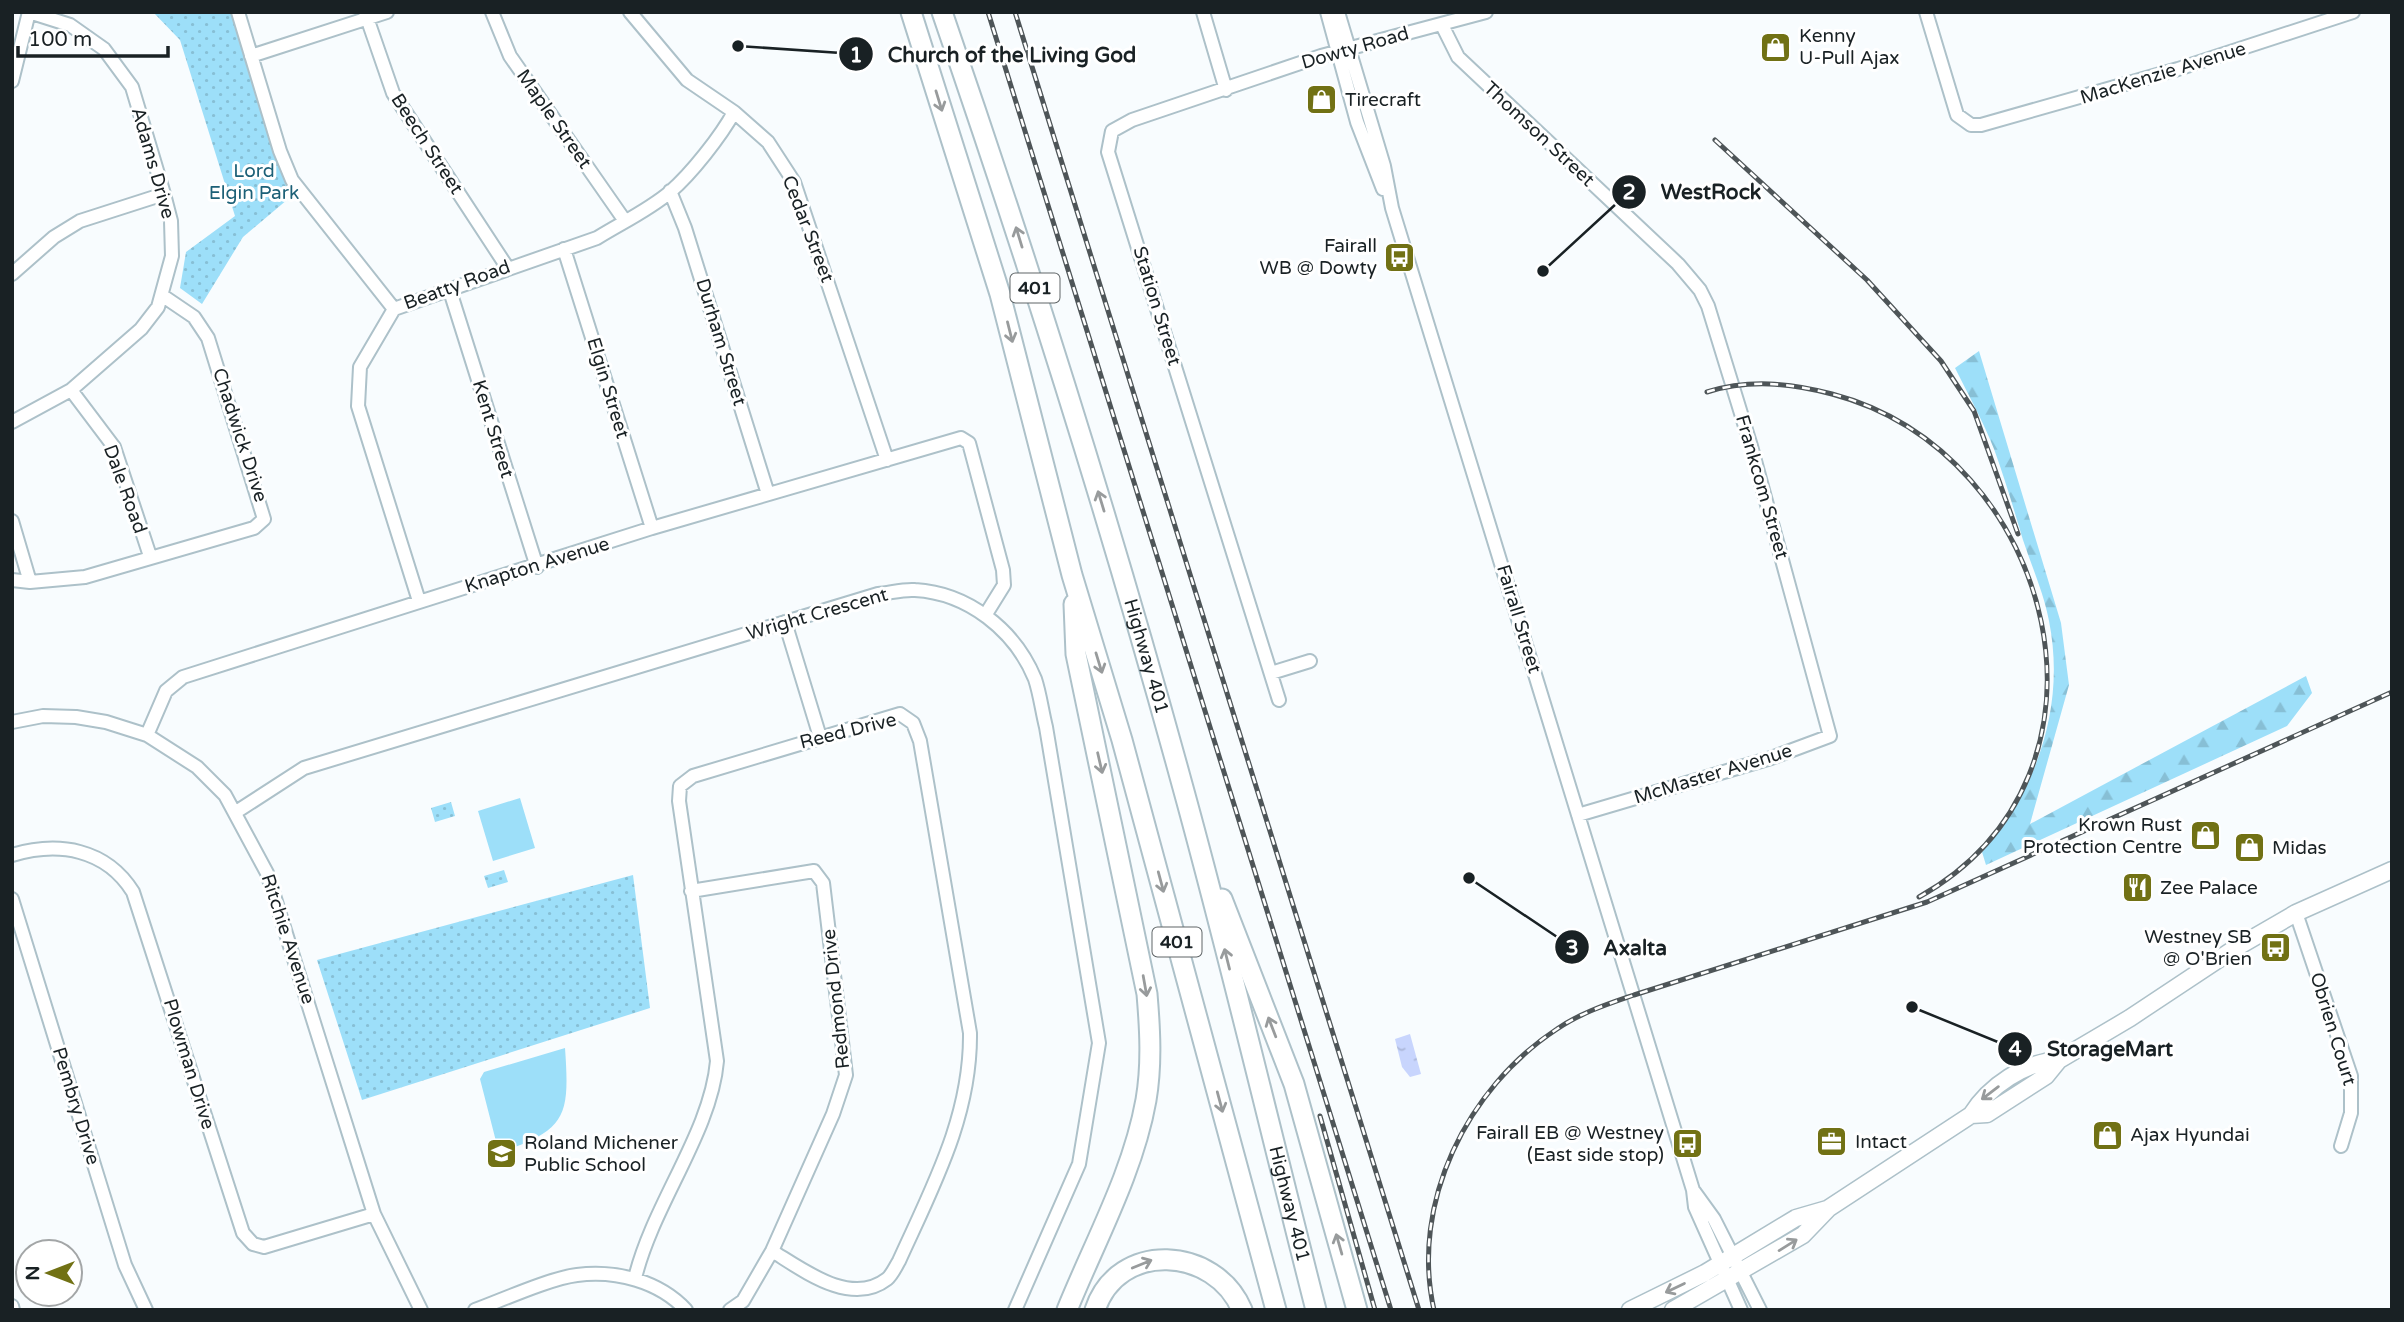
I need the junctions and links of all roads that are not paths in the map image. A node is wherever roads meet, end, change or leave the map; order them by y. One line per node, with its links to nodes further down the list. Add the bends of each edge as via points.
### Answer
1 (29, 12): 18 (street); 22 (street, Adams Drive, via 69,25 104,49 132,87)
2 (238, 12): 17 (street)
3 (387, 12): 14 (street)
4 (492, 12): 23 (street, Maple Street, via 510,56)
5 (630, 12): 20 (street, Cedar Street, via 687,80)
6 (911, 12): 39 (highway, Highway 401 / 401, one-way to 39, via 1000,294)
7 (943, 12): 52 (highway, Highway 401 / 401, one-way to 7, via 1121,566)
8 (1203, 12): 19 (street)
9 (1327, 12): 16 (street)
10 (1338, 12): 16 (street)
11 (1486, 12): 15 (street, Dowty Road)
12 (1926, 12): 13 (street, MacKenzie Avenue, via 1957,115 1971,125 2043,110)
13 (2353, 12)
14 (366, 15): 17 (street); 26 (street, Beech Street, via 393,93)
15 (1442, 24): 16 (street, Dowty Road); 25 (street, Thomson Street, via 1458,57)
16 (1344, 49): 19 (street, Dowty Road); 54 (street, Fairall Street, via 1384,166 1392,208)
17 (251, 55): 30 (street, via 292,180)
18 (12, 81)
19 (1226, 90): 46 (street, Station Street, via 1132,120 1112,131 1108,152)
20 (734, 112): 21 (street, Beatty Road); 33 (street, Cedar Street, via 768,142 794,182)
21 (670, 191): 23 (street, Beatty Road); 34 (street, Durham Street)
22 (164, 194): 27 (street, via 80,221); 29 (street, Adams Drive, via 171,221 172,257)
23 (625, 221): 24 (street, Beatty Road, via 597,238)
24 (564, 249): 26 (street, Beatty Road); 36 (street, Elgin Street)
25 (1678, 264): 48 (street, Frankcom Street, via 1708,306)
26 (507, 267): 28 (street, Beatty Road)
27 (12, 274)
28 (450, 290): 30 (street, Beatty Road); 38 (street, Kent Street)
29 (163, 296): 31 (street, Adams Drive, via 141,329); 37 (street, Chadwick Drive, via 194,317 208,338 264,519 254,528)
30 (394, 309): 42 (street, Beatty Road, via 360,367 358,406)
31 (71, 390): 32 (street, Adams Drive); 37 (street, Dale Road, via 114,447)
32 (12, 422)
33 (887, 460): 34 (street, Knapton Avenue); 43 (street, Knapton Avenue, via 961,438 969,443 1003,570 1004,585)
34 (768, 494): 36 (street, Knapton Avenue)
35 (12, 521): 41 (street)
36 (652, 528): 38 (street, Knapton Avenue)
37 (150, 556): 41 (street, Chadwick Drive, via 85,577)
38 (537, 567): 42 (street, Knapton Avenue)
39 (1073, 575): 74 (highway, one-way to 74, via 1076,654 1151,1034 1146,1099 1131,1158); 77 (highway, Highway 401 / 401, one-way to 77)
40 (12, 580): 41 (street, Chadwick Drive)
41 (30, 582)
42 (419, 601): 50 (street, Knapton Avenue, via 183,677 166,691)
43 (986, 614): 44 (street, Wright Crescent, via 937,592 912,589 878,594); 73 (street, Wright Crescent, via 1016,646 1035,680 1099,1043 1079,1164)
44 (785, 622): 51 (street); 53 (street, Wright Crescent, via 304,768)
45 (1310, 661): 46 (street)
46 (1271, 673): 47 (street, Station Street)
47 (1279, 700)
48 (1827, 719): 54 (street, McMaster Avenue, via 1830,736)
49 (12, 722): 50 (street, Ritchie Avenue, via 43,716 76,717)
50 (146, 736): 53 (street, Ritchie Avenue, via 197,767)
51 (820, 737): 57 (street, Reed Drive, via 693,776 680,786); 63 (street, Reed Drive, via 901,714 913,723 920,741 962,982 971,1062 953,1142 887,1279 852,1290 831,1285)
52 (1183, 786): 78 (highway, Highway 401 / 401, one-way to 52); 79 (highway, one-way to 52, via 1294,1083)
53 (236, 812): 62 (street, Ritchie Avenue, via 267,873)
54 (1578, 815): 64 (street, Fairall Street, via 1693,1190 1705,1203)
55 (12, 855): 62 (street, Plowman Drive, via 51,847 90,853 125,878 145,922 243,1233 253,1244 264,1247)
56 (2392, 870): 59 (main road)
57 (691, 891): 63 (street, Redmond Drive, via 814,871 823,883 846,1075); 66 (street, Reed Drive, via 717,1061 715,1089 643,1246)
58 (12, 899): 68 (street, Pembry Drive, via 125,1265)
59 (2297, 913): 60 (street, Obrien Court, via 2351,1076 2351,1113); 61 (main road, via 2059,1060 2038,1061 1981,1098 1971,1115)
60 (2341, 1146)
61 (1829, 1208): 64 (main road, via 1796,1218); 65 (main road, one-way to 61, via 1803,1235)
62 (374, 1214): 69 (street, Ritchie Avenue)
63 (772, 1251): 72 (street, Redmond Drive, via 743,1301)
64 (1726, 1261): 65 (street, Fairall Street); 67 (street, Fairall Street); 80 (main road, one-way to 80)
65 (1741, 1273): 67 (main road); 83 (street, Fairall Street)
66 (635, 1278): 70 (street, via 576,1275); 71 (street)
67 (1727, 1282): 81 (main road); 82 (street, Fairall Street)
68 (146, 1310)
69 (421, 1310)
70 (475, 1310)
71 (686, 1310)
72 (730, 1310)
73 (1014, 1310)
74 (1067, 1310)
75 (1095, 1310): 76 (highway, one-way to 76, via 1125,1272 1160,1258 1209,1271)
76 (1242, 1310)
77 (1276, 1310)
78 (1316, 1310)
79 (1357, 1310)
80 (1630, 1310)
81 (1673, 1310)
82 (1741, 1310)
83 (1760, 1310)

